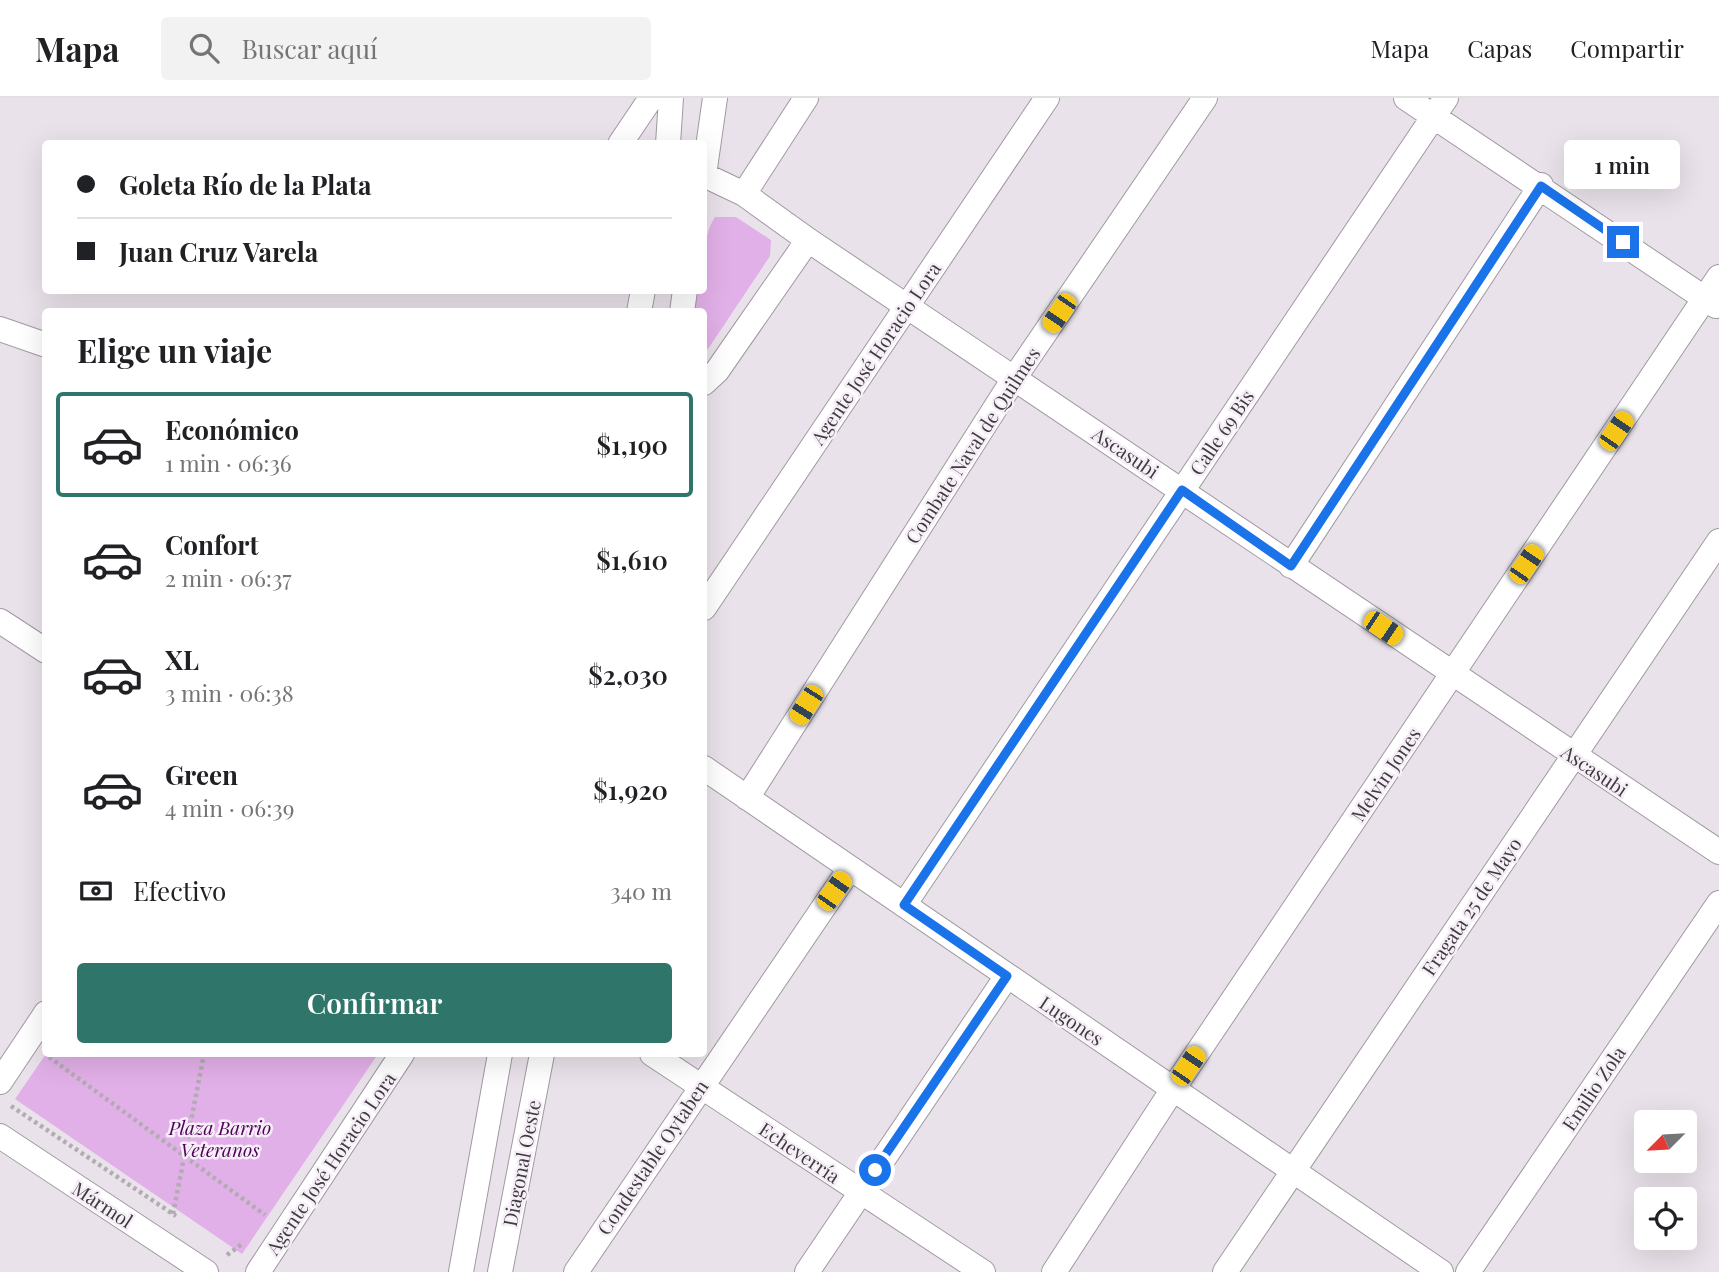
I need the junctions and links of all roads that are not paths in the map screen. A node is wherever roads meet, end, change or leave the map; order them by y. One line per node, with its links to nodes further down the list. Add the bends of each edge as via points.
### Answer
1 (651, 98): 9 (street)
2 (671, 98): 10 (street)
3 (715, 98): 11 (street)
4 (806, 98): 14 (street)
5 (1047, 98): 17 (street, Agente José Horacio Lora)
6 (1205, 98): 20 (street, Combate Naval de Quilmes)
7 (1406, 98): 8 (street)
8 (1439, 107): 13 (street); 22 (street, Calle 69 Bis)
9 (623, 140)
10 (668, 140)
11 (707, 154)
12 (707, 176): 14 (street, Ascasubi)
13 (1541, 186): 16 (street); 24 (street)
14 (744, 194): 15 (street, Ascasubi)
15 (808, 240): 17 (street, Ascasubi); 21 (street)
16 (1714, 294): 28 (street, Melvin Jones)
17 (906, 305): 20 (street, Ascasubi); 25 (street, Agente José Horacio Lora)
18 (0, 329): 19 (street)
19 (42, 344)
20 (1015, 377): 22 (street, Ascasubi); 31 (street, Combate Naval de Quilmes)
21 (707, 380)
22 (1182, 490): 24 (street, Ascasubi); 35 (street, Calle 69 Bis)
23 (1719, 541): 29 (street, Fragata 25 de Mayo)
24 (1291, 566): 28 (street, Ascasubi)
25 (707, 604)
26 (0, 621): 27 (street)
27 (42, 648)
28 (1452, 674): 29 (street, Ascasubi); 44 (street, Melvin Jones)
29 (1573, 755): 32 (street, Ascasubi); 46 (street, Fragata 25 de Mayo)
30 (707, 770): 31 (street, Lugones)
31 (747, 798): 33 (street, Lugones)
32 (1719, 852)
33 (849, 870): 35 (street, Lugones); 42 (street, Condestable Oytaben)
34 (1719, 904): 58 (street, Emilio Zola)
35 (904, 905): 36 (street, Lugones)
36 (1007, 976): 44 (street, Lugones); 47 (street)
37 (42, 1021): 43 (street)
38 (400, 1057): 49 (street, Agente José Horacio Lora)
39 (499, 1057): 50 (street, Diagonal Oeste)
40 (541, 1057): 51 (street, Diagonal Oeste)
41 (656, 1057): 42 (street, Echeverría)
42 (700, 1086): 47 (street, Echeverría); 52 (street, Condestable Oytaben)
43 (9, 1089)
44 (1173, 1089): 46 (street, Lugones); 55 (street, Melvin Jones)
45 (0, 1136): 48 (street, Mármol)
46 (1293, 1171): 56 (street, Fragata 25 de Mayo); 57 (street, Lugones)
47 (860, 1192): 53 (street); 54 (street, Echeverría)
48 (206, 1272)
49 (258, 1272)
50 (461, 1272)
51 (500, 1272)
52 (576, 1272)
53 (807, 1272)
54 (983, 1272)
55 (1054, 1272)
56 (1225, 1272)
57 (1441, 1272)
58 (1468, 1272)

